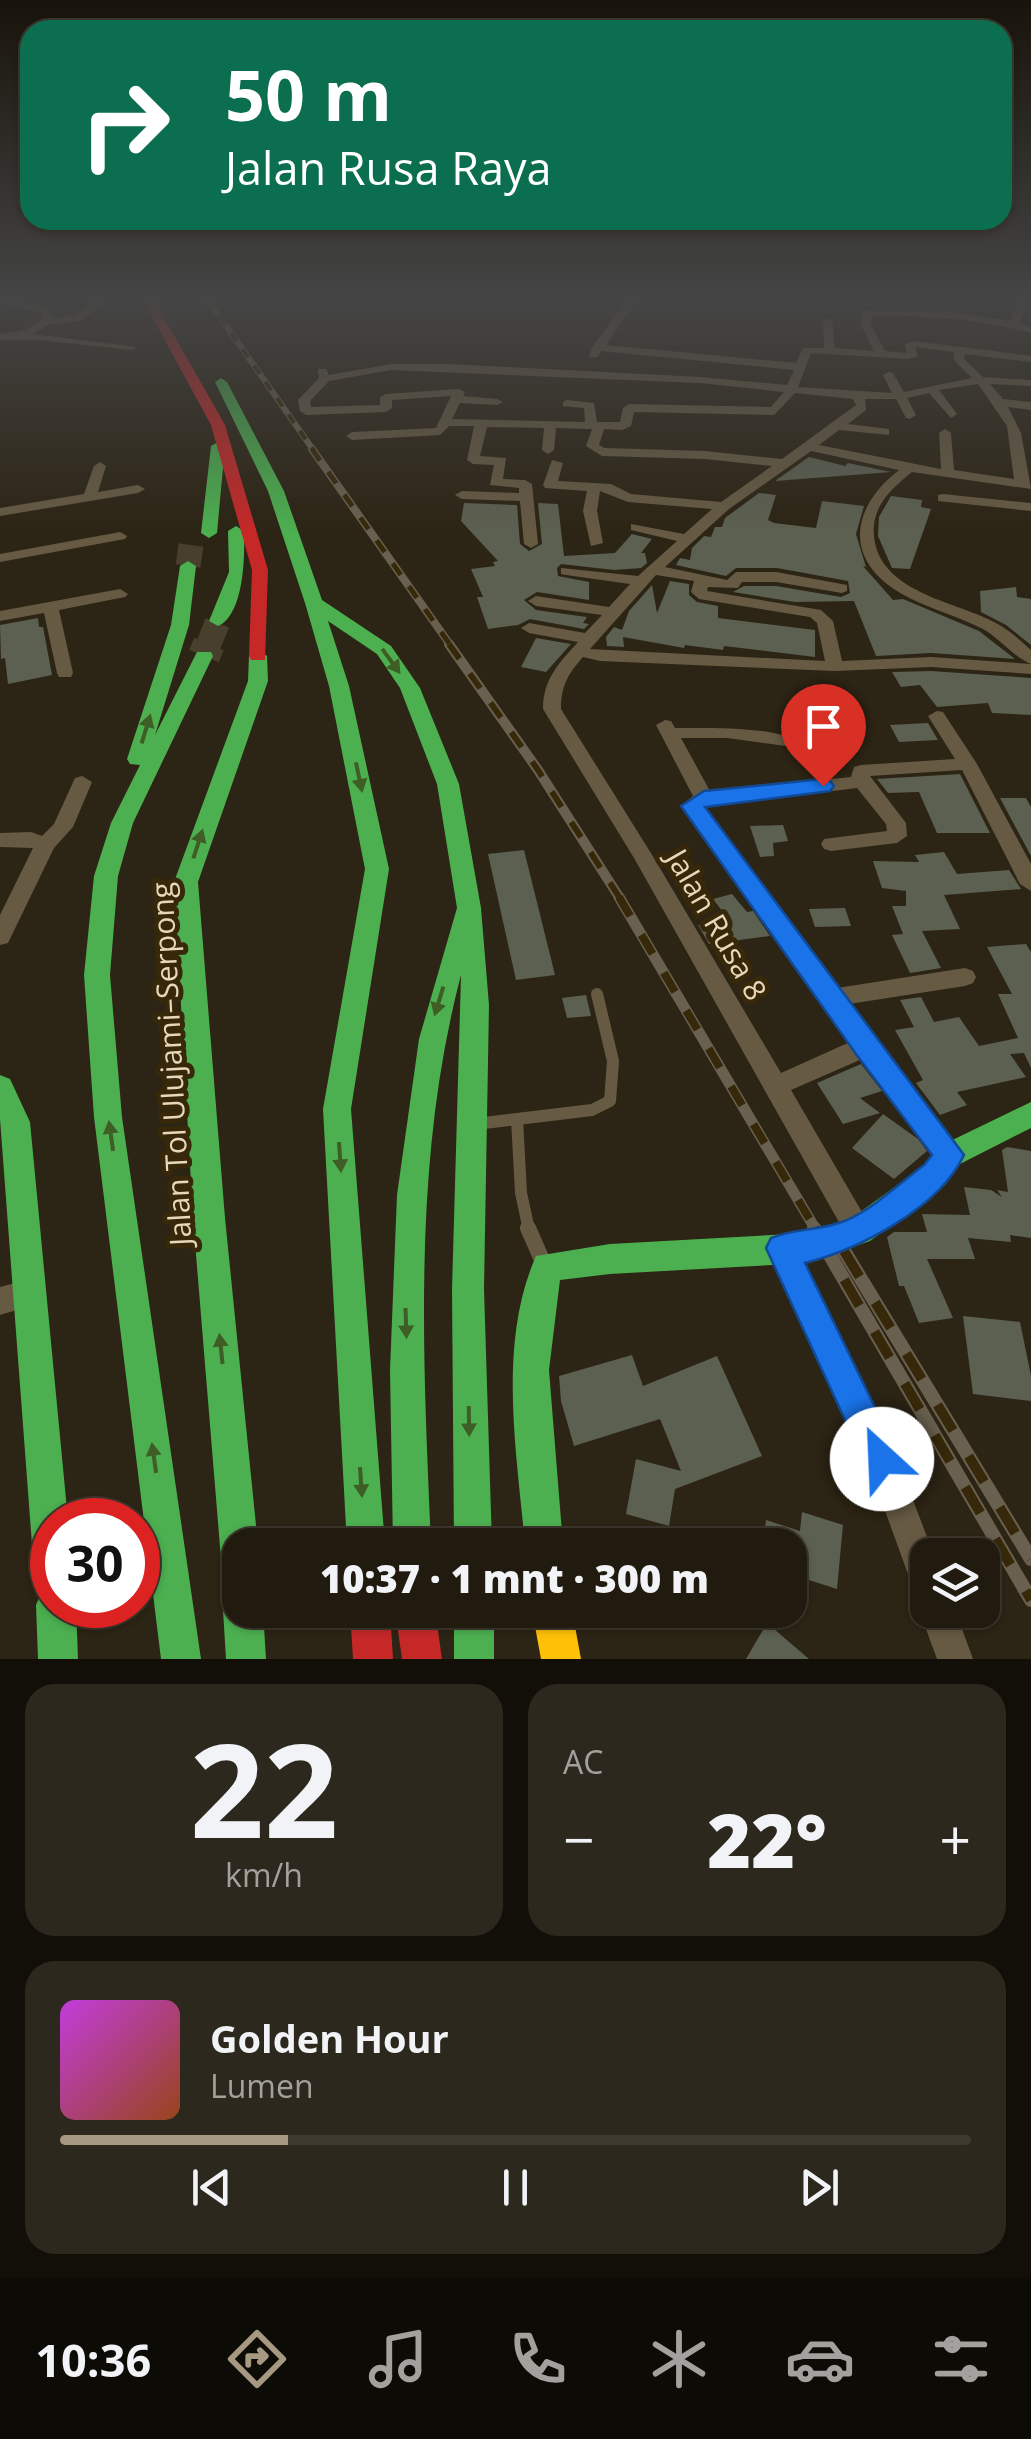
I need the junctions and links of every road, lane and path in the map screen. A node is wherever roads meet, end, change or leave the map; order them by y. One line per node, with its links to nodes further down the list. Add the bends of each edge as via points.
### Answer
1 (191, 377): 23 (main road, Jalan Tol Ulujami–Serpong)
2 (219, 377): 61 (main road, via 276,491)
3 (321, 377): 13 (street, via 304,400 306,411 386,408 386,392)
4 (452, 377): 13 (street)
5 (602, 377): 11 (street)
6 (797, 377): 11 (street)
7 (892, 377): 15 (street)
8 (980, 377): 9 (street)
9 (983, 380): 10 (street); 12 (street); 16 (street)
10 (1031, 383)
11 (792, 388): 14 (street); 25 (street, via 774,411 629,408 626,426)
12 (932, 389): 15 (street); 19 (street)
13 (458, 396): 21 (street); 22 (street, via 496,405)
14 (857, 396): 15 (street); 26 (street, Jalan Rusa 8, via 860,410)
15 (904, 396): 20 (street)
16 (995, 402): 18 (street); 38 (street, via 1013,422)
17 (567, 404): 25 (street, via 590,405)
18 (1031, 406)
19 (951, 414)
20 (910, 416)
21 (446, 422): 22 (street); 29 (street, via 436,432)
22 (486, 424): 24 (street); 42 (street, via 474,460 501,461 495,482)
23 (218, 425): 32 (main road); 102 (main road, Jalan Tol Ulujami–Serpong, one-way to 23, via 186,882 258,681 260,570)
24 (550, 426): 25 (street); 31 (street)
25 (595, 426): 33 (street, via 592,446 602,452)
26 (833, 426): 27 (street); 30 (street, Jalan Rusa 8)
27 (885, 432)
28 (945, 433): 37 (street)
29 (352, 436)
30 (806, 446): 33 (street, Jalan Rusa 8); 36 (street)
31 (548, 450)
32 (218, 462): 65 (main road, via 239,546 237,572); 79 (main road, one-way to 32, via 180,625 201,590 201,544)
33 (782, 462): 46 (street, Jalan Rusa 8)
34 (556, 464): 39 (street)
35 (100, 466): 44 (street)
36 (910, 468): 37 (street); 69 (street, via 871,502 865,528 870,558 930,604 1002,632)
37 (948, 472): 38 (street)
38 (1026, 483)
39 (553, 485): 40 (street); 42 (street)
40 (594, 488): 46 (street, via 610,482 628,498); 52 (street)
41 (138, 489): 44 (street)
42 (525, 491): 43 (street); 53 (street)
43 (462, 494)
44 (90, 496): 48 (street)
45 (943, 498): 47 (street)
46 (724, 506): 51 (street, Jalan Rusa 8)
47 (1031, 507)
48 (0, 512)
49 (636, 528): 51 (street)
50 (120, 536): 54 (street)
51 (686, 539): 56 (street, Jalan Rusa 8)
52 (596, 543)
53 (531, 544)
54 (0, 558)
55 (566, 571): 56 (street)
56 (647, 576): 57 (street); 63 (street, Jalan Rusa 8)
57 (702, 582): 58 (street, via 733,585 736,577 776,577); 70 (street, via 704,596 822,616)
58 (842, 588)
59 (120, 594): 62 (street)
60 (536, 602): 63 (street)
61 (314, 603): 84 (main road, one-way to 84, via 384,650 410,688 448,784); 103 (main road, one-way to 103, via 342,698 376,869 336,1109)
62 (51, 607): 64 (street); 72 (street)
63 (611, 612): 67 (street, Jalan Rusa 8)
64 (0, 616)
65 (218, 621)
66 (529, 628): 67 (street)
67 (584, 645): 70 (street, via 600,656); 91 (street, Jalan Rusa 8, via 560,672 552,709)
68 (204, 656): 79 (main road)
69 (1031, 660)
70 (835, 666): 71 (street, via 932,662)
71 (1031, 669)
72 (65, 672)
73 (936, 716): 75 (street)
74 (786, 741): 78 (street, via 666,727)
75 (968, 764): 77 (street, via 868,768); 83 (street)
76 (82, 782): 81 (street, via 64,827)
77 (862, 782): 78 (street); 82 (street, via 896,824 897,836)
78 (704, 798): 88 (street, via 694,811)
79 (122, 823): 116 (main road, one-way to 79, via 108,1117 97,975 106,876)
80 (0, 840): 81 (street)
81 (46, 844): 85 (street)
82 (831, 844)
83 (1031, 884)
84 (469, 908): 94 (main road, via 476,1005); 104 (main road, one-way to 104, via 430,1030 420,1107 406,1297)
85 (0, 937)
86 (964, 977): 88 (street)
87 (597, 994): 93 (lane, via 614,1067 610,1102)
88 (832, 998): 89 (street)
89 (866, 1046): 91 (street); 95 (street)
90 (0, 1087): 99 (main road, via 16,1122)
91 (774, 1088): 96 (street, Jalan Rusa 8)
92 (1031, 1114): 95 (main road)
93 (518, 1119): 94 (lane); 98 (lane, via 520,1174 535,1249)
94 (472, 1125): 105 (main road, one-way to 105)
95 (950, 1155): 96 (main road, via 935,1175)
96 (859, 1231): 97 (main road, via 808,1248)
97 (782, 1248): 98 (main road); 107 (street, via 882,1459)
98 (547, 1267): 106 (main road, via 538,1285 534,1400)
99 (30, 1292): 100 (street); 101 (main road)
100 (0, 1301)
101 (47, 1498)
102 (237, 1528)
103 (365, 1528)
104 (412, 1528)
105 (473, 1528)
106 (543, 1528)
107 (911, 1538)
108 (57, 1628): 115 (main road)
109 (244, 1628): 117 (main road)
110 (371, 1628): 118 (main road)
111 (418, 1628): 119 (main road)
112 (474, 1628): 120 (main road)
113 (555, 1628): 121 (main road)
114 (944, 1628): 122 (street)
115 (58, 1659)
116 (182, 1659)
117 (246, 1659)
118 (373, 1659)
119 (422, 1659)
120 (474, 1659)
121 (561, 1659)
122 (955, 1659)

